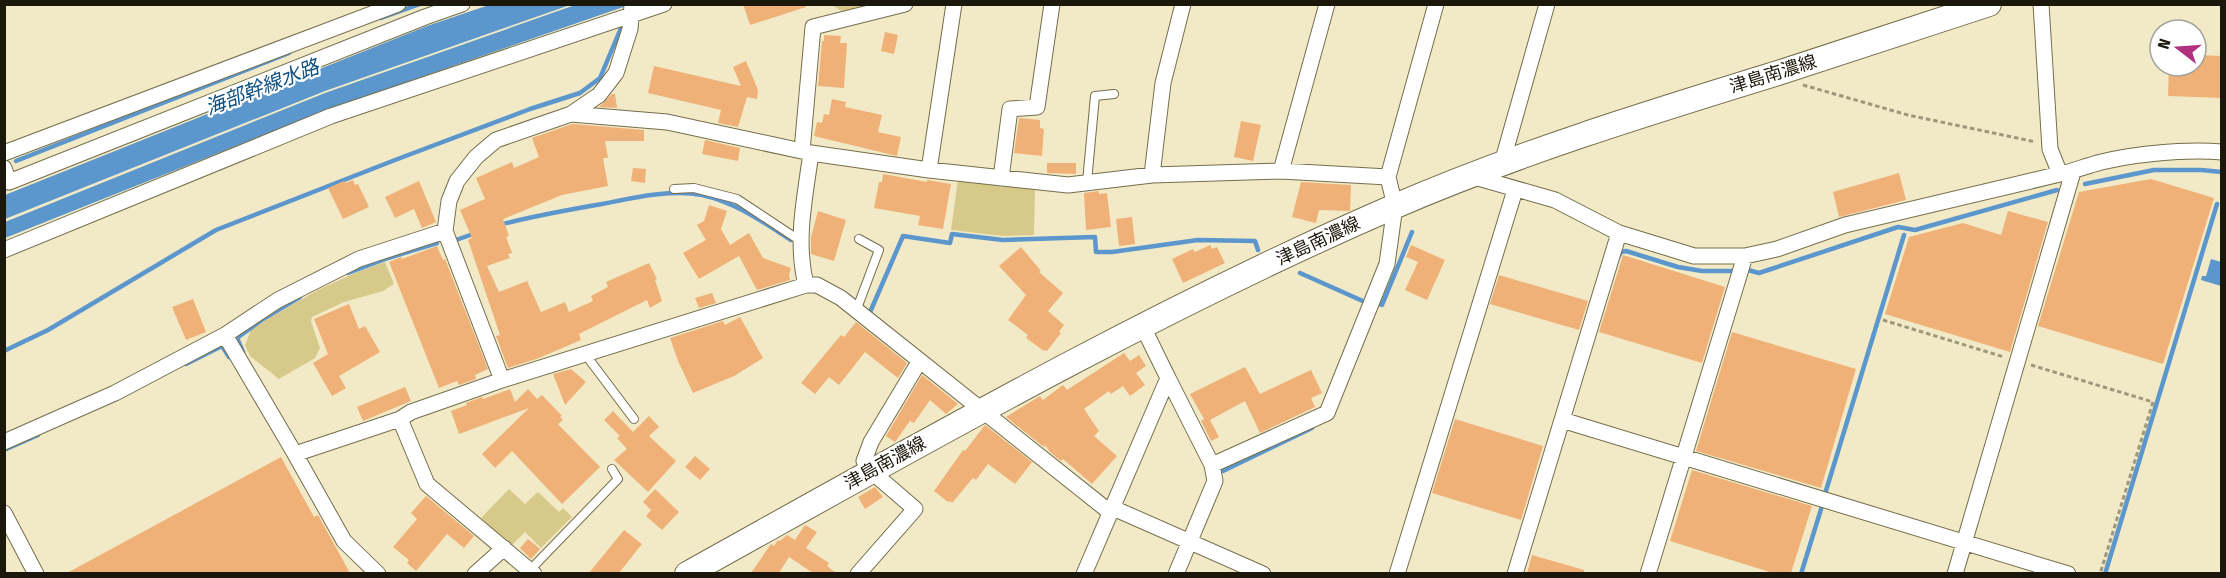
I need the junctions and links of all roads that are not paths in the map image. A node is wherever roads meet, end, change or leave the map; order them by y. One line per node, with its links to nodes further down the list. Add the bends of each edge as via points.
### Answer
1 (398, 4): 17 (street)
2 (462, 4): 20 (street, via 9,182)
3 (664, 4): 13 (street)
4 (905, 4): 16 (street, via 813,27)
5 (954, 4): 21 (street)
6 (1052, 4): 27 (street, via 1037,107 1010,109)
7 (1183, 4): 24 (street, via 1163,83)
8 (1328, 4): 22 (street)
9 (1436, 4): 26 (street)
10 (1547, 4): 19 (street)
11 (1989, 4): 19 (main road, 津島南濃線)
12 (2041, 4): 23 (street, via 2049,144)
13 (632, 8): 15 (street, via 616,73 599,95); 36 (street, via 332,116)
14 (1114, 94): 28 (lane, via 1095,96)
15 (571, 114): 16 (street, via 667,122); 32 (street, via 496,140 476,157 449,201)
16 (806, 152): 21 (street); 35 (street)
17 (4, 153)
18 (2222, 153): 23 (street, via 2152,154 2092,164)
19 (1502, 163): 25 (main road, 津島南濃線)
20 (4, 168)
21 (929, 170): 27 (street)
22 (1281, 171): 24 (street); 26 (street)
23 (2066, 173): 37 (street, via 1845,225); 59 (street, via 2018,361)
24 (1152, 175): 28 (street)
25 (1471, 176): 30 (street); 31 (main road, 津島南濃線)
26 (1388, 177): 31 (street)
27 (1001, 178): 28 (street, via 1068,185)
28 (1087, 182)
29 (674, 189): 35 (lane, via 694,188 737,199)
30 (1515, 190): 33 (street, via 1555,200); 70 (street)
31 (1395, 206): 40 (main road, 津島南濃線); 53 (street, via 1387,264 1327,413)
32 (445, 231): 41 (street, via 359,259 278,300); 45 (street)
33 (1619, 233): 37 (street, via 1694,256); 49 (street)
34 (859, 239): 39 (lane, via 879,250)
35 (799, 240): 38 (street)
36 (4, 250)
37 (1745, 256): 52 (street)
38 (806, 285): 39 (street, via 817,285); 42 (street)
39 (856, 311): 43 (street)
40 (1142, 325): 44 (street); 46 (main road, 津島南濃線)
41 (225, 335): 50 (street, via 115,393); 51 (street)
42 (585, 354): 45 (street); 48 (lane)
43 (919, 362): 46 (street); 55 (street, via 871,442 864,462)
44 (1168, 378): 53 (street); 56 (street)
45 (502, 380): 47 (street)
46 (980, 411): 55 (main road, 津島南濃線); 56 (street)
47 (400, 419): 51 (street); 60 (street, via 427,484)
48 (634, 419)
49 (1562, 420): 52 (street); 71 (street)
50 (4, 442)
51 (295, 454): 63 (street, via 344,541)
52 (1683, 457): 59 (street); 72 (street)
53 (1212, 465): 58 (street, via 1215,481)
54 (612, 468): 61 (lane, via 618,479)
55 (871, 471): 65 (main road, 津島南濃線); 66 (street, via 915,509)
56 (1112, 510): 58 (street); 67 (street)
57 (4, 513): 62 (street)
58 (1190, 542): 68 (street); 69 (street)
59 (1965, 542): 73 (street); 74 (street)
60 (504, 548): 61 (street); 64 (street)
61 (532, 572)
62 (36, 573)
63 (378, 573)
64 (475, 573)
65 (687, 573)
66 (858, 573)
67 (1084, 573)
68 (1176, 573)
69 (1263, 573)
70 (1397, 573)
71 (1515, 573)
72 (1648, 573)
73 (1955, 573)
74 (2068, 573)

